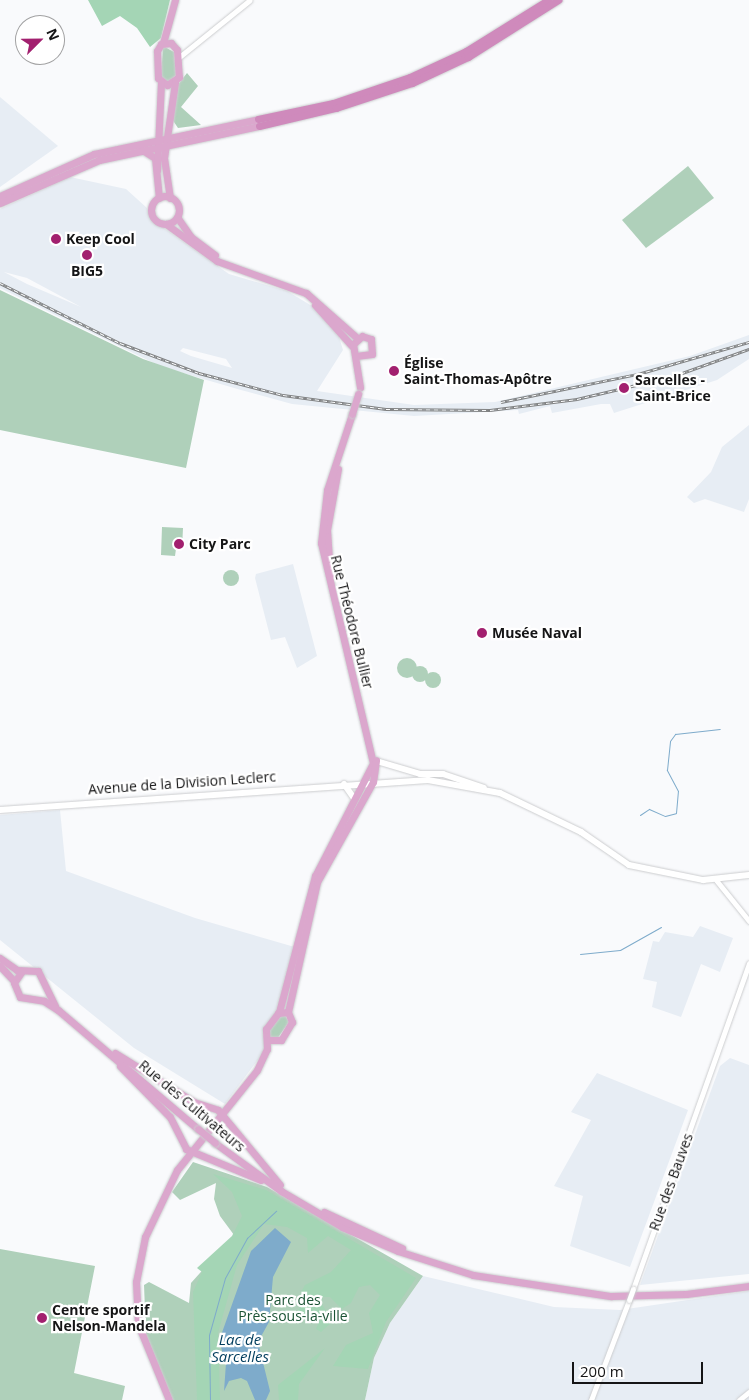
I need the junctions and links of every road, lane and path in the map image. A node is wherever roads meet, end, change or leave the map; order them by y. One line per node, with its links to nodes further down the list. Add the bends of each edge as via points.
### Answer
1 (250, 0): 7 (street)
2 (548, 0): 8 (highway)
3 (558, 0): 8 (highway)
4 (174, 3): 5 (main road); 6 (main road)
5 (163, 43): 6 (main road); 10 (main road, via 157,51)
6 (175, 46): 7 (street); 9 (main road)
7 (188, 48): 9 (street)
8 (467, 54): 13 (highway, via 360,101)
9 (178, 58): 11 (main road)
10 (161, 82): 11 (main road); 15 (main road)
11 (175, 83): 12 (main road)
12 (168, 110): 14 (main road, via 170,126); 15 (main road)
13 (258, 122): 14 (main road); 15 (main road)
14 (182, 134): 15 (main road)
15 (162, 141): 16 (main road); 17 (main road); 18 (main road); 19 (main road, via 86,157); 21 (main road)
16 (140, 149): 17 (main road); 18 (main road, via 153,155)
17 (83, 165): 22 (main road)
18 (157, 170): 20 (main road)
19 (0, 196)
20 (159, 198): 21 (main road); 24 (main road, via 152,213)
21 (170, 198): 23 (main road, via 178,206)
22 (0, 203)
23 (177, 217): 24 (main road); 25 (main road, via 197,242)
24 (166, 224): 25 (main road, via 202,252)
25 (242, 268): 26 (main road, via 279,282 320,308)
26 (354, 343): 27 (main road, Rue Théodore Bullier); 28 (main road, Rue Théodore Bullier, via 373,342 374,352)
27 (356, 356): 28 (main road); 29 (main road, Rue Théodore Bullier)
28 (366, 358): 29 (main road, Rue Théodore Bullier)
29 (359, 391): 30 (main road, Rue Théodore Bullier, bridge, via 326,495 321,543)
30 (374, 760): 31 (main road); 33 (main road, via 420,774 450,776)
31 (369, 782): 32 (main road, Avenue de la Division Leclerc); 33 (main road, Avenue de la Division Leclerc, via 428,780); 34 (main road); 48 (main road, via 317,882)
32 (344, 784): 34 (main road); 35 (main road, Avenue de la Division Leclerc)
33 (487, 790): 37 (main road, via 581,832 621,862)
34 (354, 800): 47 (main road, via 315,876)
35 (0, 810)
36 (749, 875): 37 (main road)
37 (716, 880): 38 (street)
38 (749, 921)
39 (0, 958): 42 (main road)
40 (749, 963): 62 (street, Rue des Bauves, bridge)
41 (0, 966): 43 (main road)
42 (22, 971): 43 (main road); 44 (main road, via 38,971)
43 (14, 981): 45 (main road, via 20,997)
44 (45, 986): 45 (main road); 46 (main road)
45 (34, 1000): 46 (main road)
46 (58, 1010): 50 (main road)
47 (279, 1012): 48 (main road); 49 (main road, via 265,1031)
48 (288, 1012): 51 (main road, via 292,1024)
49 (267, 1040): 51 (main road); 52 (main road)
50 (98, 1043): 53 (main road, via 194,1102); 54 (main road, Rue des Cultivateurs); 55 (main road, via 170,1117 178,1136)
51 (275, 1043): 52 (main road)
52 (265, 1055): 53 (main road)
53 (223, 1114): 55 (main road); 57 (main road)
54 (216, 1141): 56 (main road, Rue des Cultivateurs); 57 (main road, Rue des Cultivateurs)
55 (191, 1152): 56 (main road); 61 (main road, via 150,1224 138,1269 140,1331)
56 (268, 1182): 59 (main road, Rue des Cultivateurs, via 378,1243 506,1282 620,1296)
57 (280, 1185): 58 (main road, Rue des Cultivateurs, via 386,1241 501,1277 625,1292)
58 (749, 1282)
59 (749, 1286)
60 (749, 1392): 63 (street)
61 (169, 1400)
62 (591, 1400)
63 (739, 1400)

